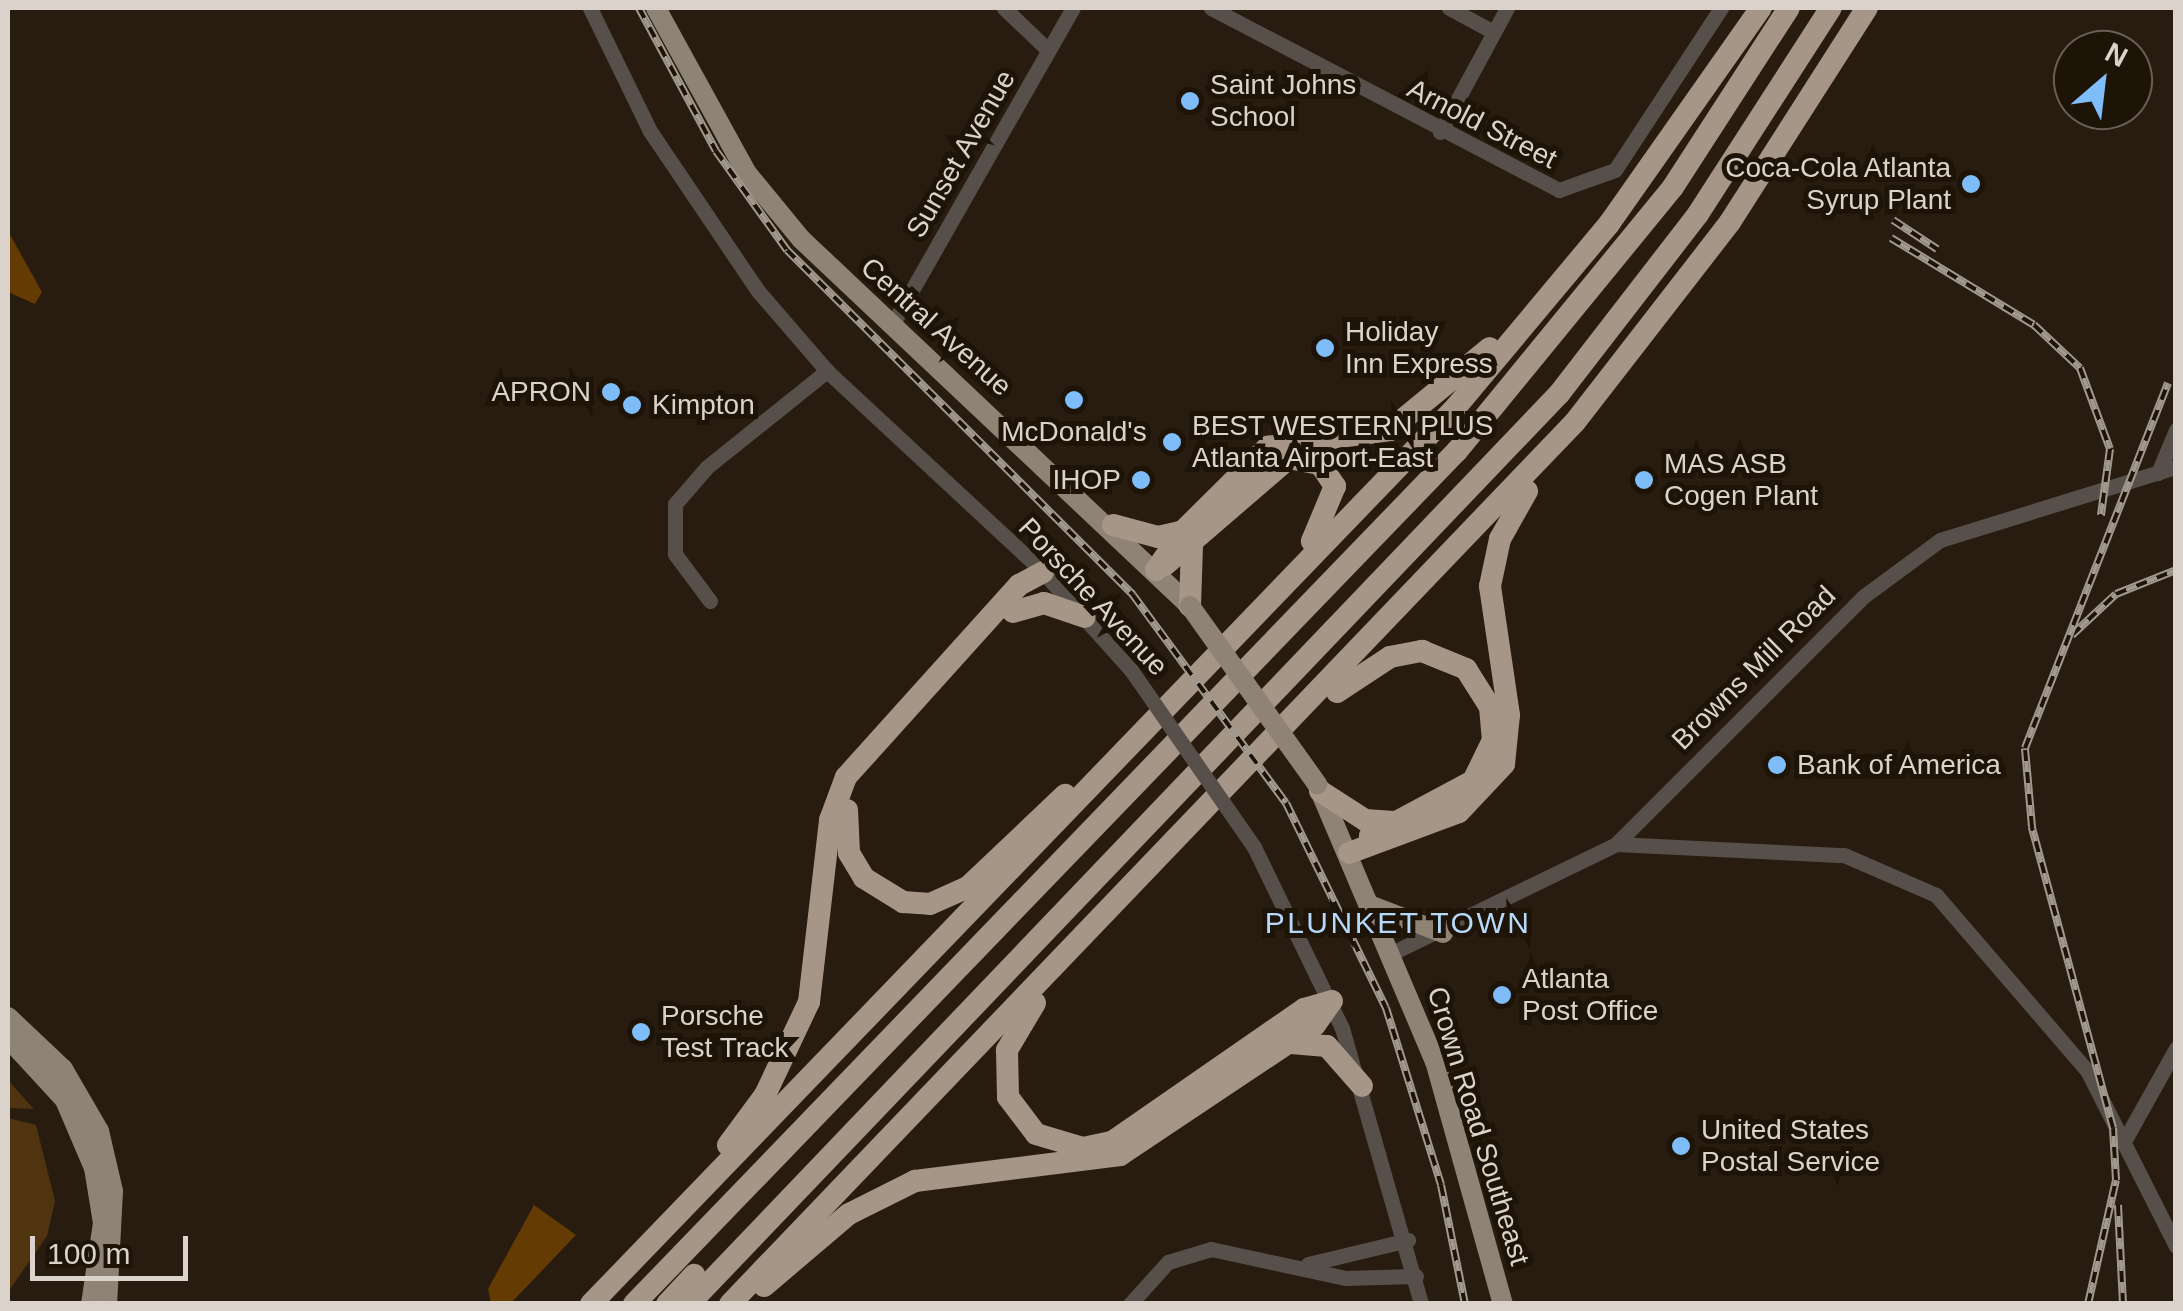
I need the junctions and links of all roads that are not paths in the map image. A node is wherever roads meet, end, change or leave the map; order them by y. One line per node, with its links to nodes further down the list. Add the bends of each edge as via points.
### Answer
1 (590, 8): 19 (street, Porsche Avenue, via 691,199)
2 (656, 8): 18 (main road, Central Avenue, via 746,172 808,246)
3 (1004, 8): 15 (street)
4 (1073, 8): 15 (street, Sunset Avenue)
5 (1210, 8): 16 (street, Arnold Street)
6 (1449, 8): 13 (street)
7 (1506, 8): 13 (street)
8 (1721, 8): 16 (street, Arnold Street, via 1624,159 1590,186 1544,188)
9 (1761, 8): 17 (highway)
10 (1789, 8): 58 (highway, via 1651,216 1469,438)
11 (1831, 8): 14 (highway)
12 (1867, 8): 20 (highway, via 1730,222)
13 (1494, 32): 16 (street)
14 (1817, 33): 59 (highway, via 1792,51 1636,276 1488,454); 60 (highway, via 1698,214 1546,408)
15 (1048, 50): 18 (street, Sunset Avenue)
16 (1440, 132)
17 (1562, 281): 25 (highway, via 1411,419 1354,438 1278,442); 32 (highway)
18 (892, 325): 24 (main road, Central Avenue)
19 (827, 371): 27 (street, Porsche Avenue); 28 (street, via 707,467 675,504 675,554)
20 (1575, 422): 35 (highway); 39 (highway, via 1510,518 1493,561 1490,612 1510,728 1496,780 1459,812)
21 (2176, 430): 23 (street)
22 (2176, 467): 23 (street, Browns Mill Road)
23 (2158, 473): 38 (street, Browns Mill Road, via 1983,520 1900,565)
24 (1113, 525): 25 (highway, via 1158,538); 26 (main road, Central Avenue)
25 (1188, 538): 26 (highway); 29 (highway); 32 (highway, via 1280,460 1312,459 1328,471 1330,516)
26 (1156, 570): 29 (main road, Central Avenue)
27 (1043, 572): 30 (highway); 31 (street, Porsche Avenue); 57 (highway, via 1019,585 846,777 830,820 820,959 796,1038 732,1140)
28 (710, 601)
29 (1190, 606): 33 (main road, Central Avenue, bridge)
30 (1013, 612): 31 (highway, via 1044,602); 34 (highway, via 850,799 849,853 888,896 916,904 957,895)
31 (1085, 617): 44 (street, Porsche Avenue, bridge, via 1131,670 1254,847)
32 (1246, 626): 34 (highway)
33 (1226, 652): 36 (main road, Crown Road Southeast, bridge)
34 (1172, 700): 57 (highway)
35 (1272, 745): 37 (highway, via 1390,657 1452,659 1490,706 1489,757 1464,790); 41 (highway)
36 (1319, 788): 37 (highway, via 1366,820); 39 (main road, Crown Road Southeast)
37 (1398, 822): 39 (highway)
38 (1616, 844): 42 (street, Browns Mill Road); 50 (street, via 1844,855 1914,881 1955,913 2050,1020)
39 (1349, 853): 40 (main road, Crown Road Southeast)
40 (1372, 906): 42 (main road); 43 (main road, Crown Road Southeast)
41 (1092, 930): 44 (highway, via 1015,1032 1004,1066 1014,1110 1052,1143 1112,1142 1304,1010); 61 (highway)
42 (1443, 932): 43 (street, Browns Mill Road)
43 (1392, 953): 65 (main road, Crown Road Southeast, via 1441,1080)
44 (1332, 1002): 47 (highway); 49 (street, Porsche Avenue)
45 (8, 1017): 56 (main road, via 63,1069 100,1131 114,1190)
46 (8, 1038): 55 (main road, via 65,1100 94,1168 103,1223)
47 (1288, 1044): 49 (highway, via 1327,1046); 62 (highway, via 1107,1160 960,1171 893,1189 849,1214)
48 (2176, 1048): 50 (street)
49 (1362, 1086): 51 (street, Porsche Avenue)
50 (2123, 1143): 52 (street)
51 (1408, 1240): 53 (street); 54 (street, Porsche Avenue)
52 (2176, 1246)
53 (1288, 1264): 54 (street, via 1345,1278); 63 (street, via 1236,1250 1182,1256)
54 (1416, 1276): 64 (street, Porsche Avenue)
55 (91, 1304)
56 (108, 1304)
57 (590, 1304)
58 (634, 1304)
59 (667, 1304)
60 (689, 1304)
61 (730, 1304)
62 (744, 1304)
63 (1130, 1304)
64 (1421, 1304)
65 (1503, 1304)

